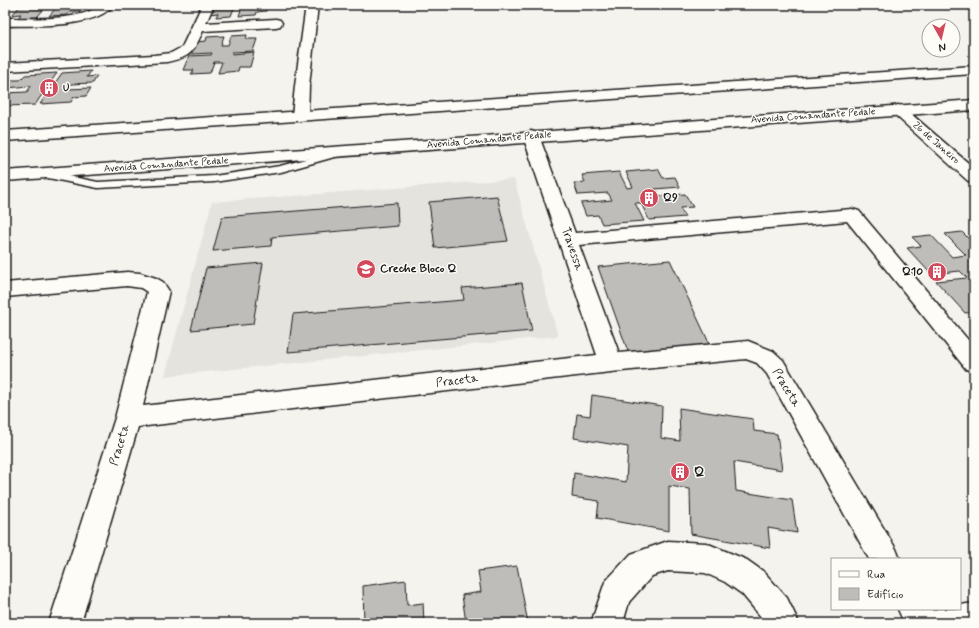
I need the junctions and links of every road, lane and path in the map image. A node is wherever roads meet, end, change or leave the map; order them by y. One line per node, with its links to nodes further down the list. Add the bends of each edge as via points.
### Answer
1 (107, 5): 4 (street, via 99,13 81,18)
2 (208, 5): 6 (street)
3 (312, 5): 11 (street)
4 (5, 22)
5 (276, 23): 6 (street)
6 (198, 27): 7 (street, via 188,50 174,56)
7 (5, 67)
8 (974, 70): 11 (street)
9 (974, 105): 10 (street, Avenida Comandante Pedale)
10 (898, 110): 15 (street, Avenida Comandante Pedale); 17 (street, 26 de Janeiro)
11 (300, 116): 13 (street)
12 (5, 131): 13 (lane)
13 (32, 134): 14 (street)
14 (5, 136)
15 (531, 136): 16 (street, Avenida Comandante Pedale, via 336,153); 18 (street, Travessa)
16 (5, 176)
17 (974, 177)
18 (569, 240): 20 (street, Travessa); 21 (street, via 852,215)
19 (5, 290): 22 (street, via 127,280 141,280 156,287 158,291)
20 (611, 363): 22 (street, Praceta); 23 (street, Praceta, via 748,350 765,357 775,367)
21 (974, 363)
22 (128, 418): 26 (street, Praceta)
23 (884, 558)
24 (915, 610): 29 (street)
25 (974, 619): 30 (street)
26 (65, 623)
27 (607, 623): 28 (street, via 616,593 642,565 668,556 706,558 736,571 753,583 776,609)
28 (783, 623)
29 (922, 623)
30 (942, 623)

